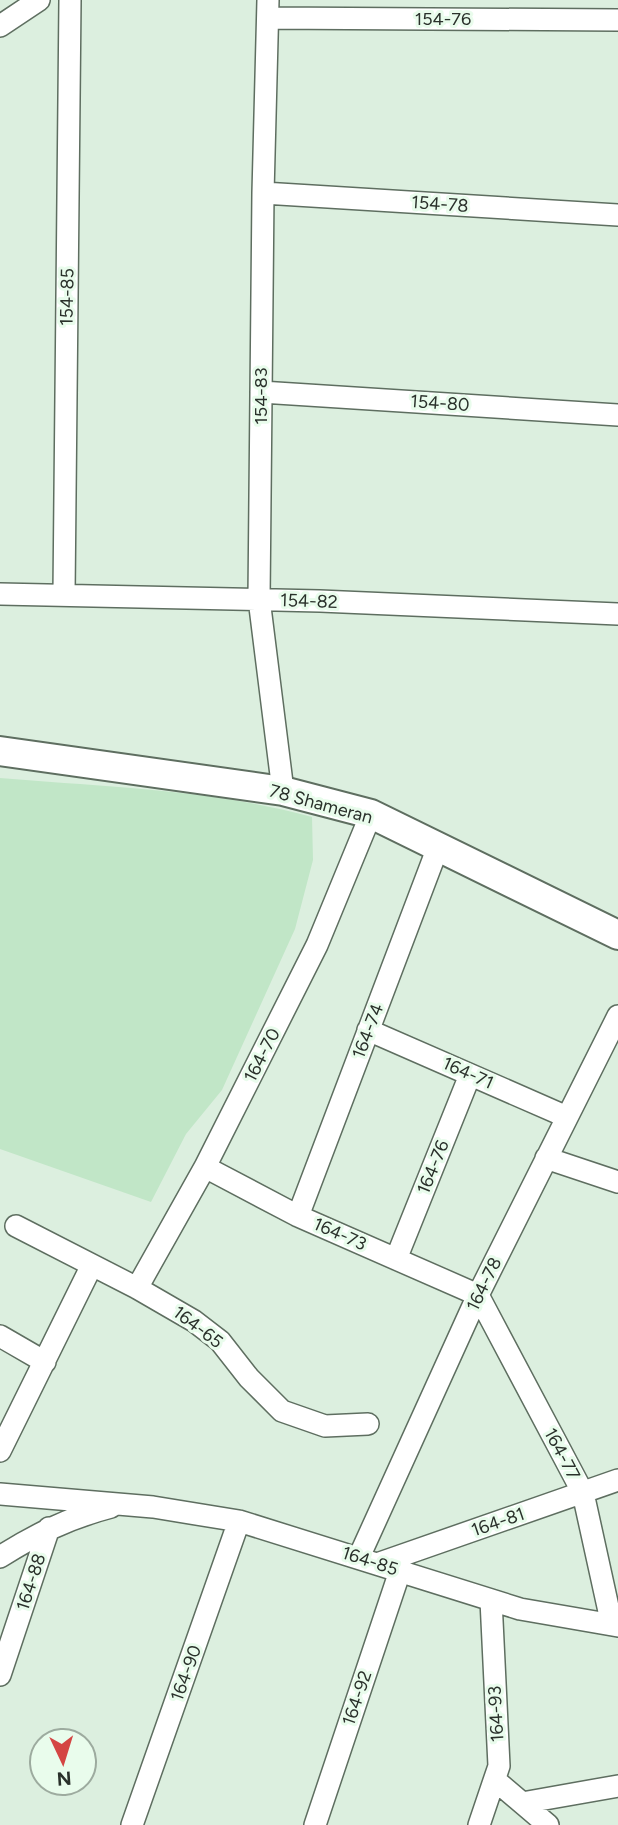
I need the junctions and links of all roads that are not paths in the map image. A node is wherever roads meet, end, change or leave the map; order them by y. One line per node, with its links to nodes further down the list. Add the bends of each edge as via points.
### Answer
1 (39, 0): 5 (street)
2 (70, 0): 11 (street, 154-85)
3 (268, 9): 4 (street, 154-76); 6 (street, 154-83)
4 (618, 20)
5 (0, 26)
6 (263, 193): 7 (street, 154-78); 8 (street, 154-83)
7 (618, 215)
8 (261, 392): 9 (street, 154-80); 12 (street, 154-83)
9 (618, 415)
10 (0, 594): 11 (street, 154-82)
11 (64, 594): 12 (street, 154-82)
12 (260, 599): 13 (street, 154-82); 15 (street, 154-83)
13 (618, 614)
14 (0, 751): 15 (street, 78 Shameran)
15 (283, 791): 16 (street, 78 Shameran)
16 (371, 814): 17 (street, 78 Shameran); 24 (street, 164-70, via 317,944)
17 (438, 847): 18 (street, 78 Shameran); 20 (street, 164-74)
18 (618, 935)
19 (618, 1016): 22 (street, 164-78)
20 (368, 1030): 21 (street, 164-71); 26 (street, 164-74)
21 (470, 1075): 22 (street, 164-71); 28 (street, 164-76)
22 (567, 1117): 23 (street, 164-78)
23 (547, 1158): 25 (street); 31 (street, 164-78)
24 (205, 1167): 26 (street, 164-73); 30 (street, 164-70)
25 (618, 1182)
26 (298, 1216): 28 (street, 164-73)
27 (16, 1226): 29 (street, 164-65)
28 (396, 1259): 31 (street, 164-73)
29 (92, 1265): 30 (street, 164-65); 33 (street)
30 (136, 1288): 34 (street, 164-65, via 220,1341 264,1396 282,1411 325,1426)
31 (478, 1294): 37 (street, 164-77); 43 (street, 164-78)
32 (0, 1336): 33 (street)
33 (44, 1362): 35 (street)
34 (368, 1424)
35 (0, 1451)
36 (618, 1480): 37 (street, 164-81)
37 (583, 1493): 43 (street, 164-81); 45 (street, 164-77)
38 (0, 1494): 39 (street, 164-85)
39 (120, 1505): 40 (street, 164-85); 41 (street, 164-85)
40 (239, 1521): 43 (street, 164-85); 52 (street, 164-90)
41 (49, 1528): 42 (street, 164-85); 48 (street, 164-88)
42 (0, 1557)
43 (368, 1561): 44 (street, 164-85)
44 (400, 1571): 46 (street, 164-85); 53 (street, 164-92)
45 (612, 1599): 47 (street, 164-77)
46 (491, 1600): 47 (street, 164-85); 49 (street, 164-93, via 499,1766)
47 (615, 1626)
48 (0, 1675)
49 (495, 1780): 51 (street); 54 (street, 164-93)
50 (618, 1786): 51 (street)
51 (522, 1803): 55 (street)
52 (132, 1825)
53 (314, 1825)
54 (479, 1825)
55 (548, 1825)

